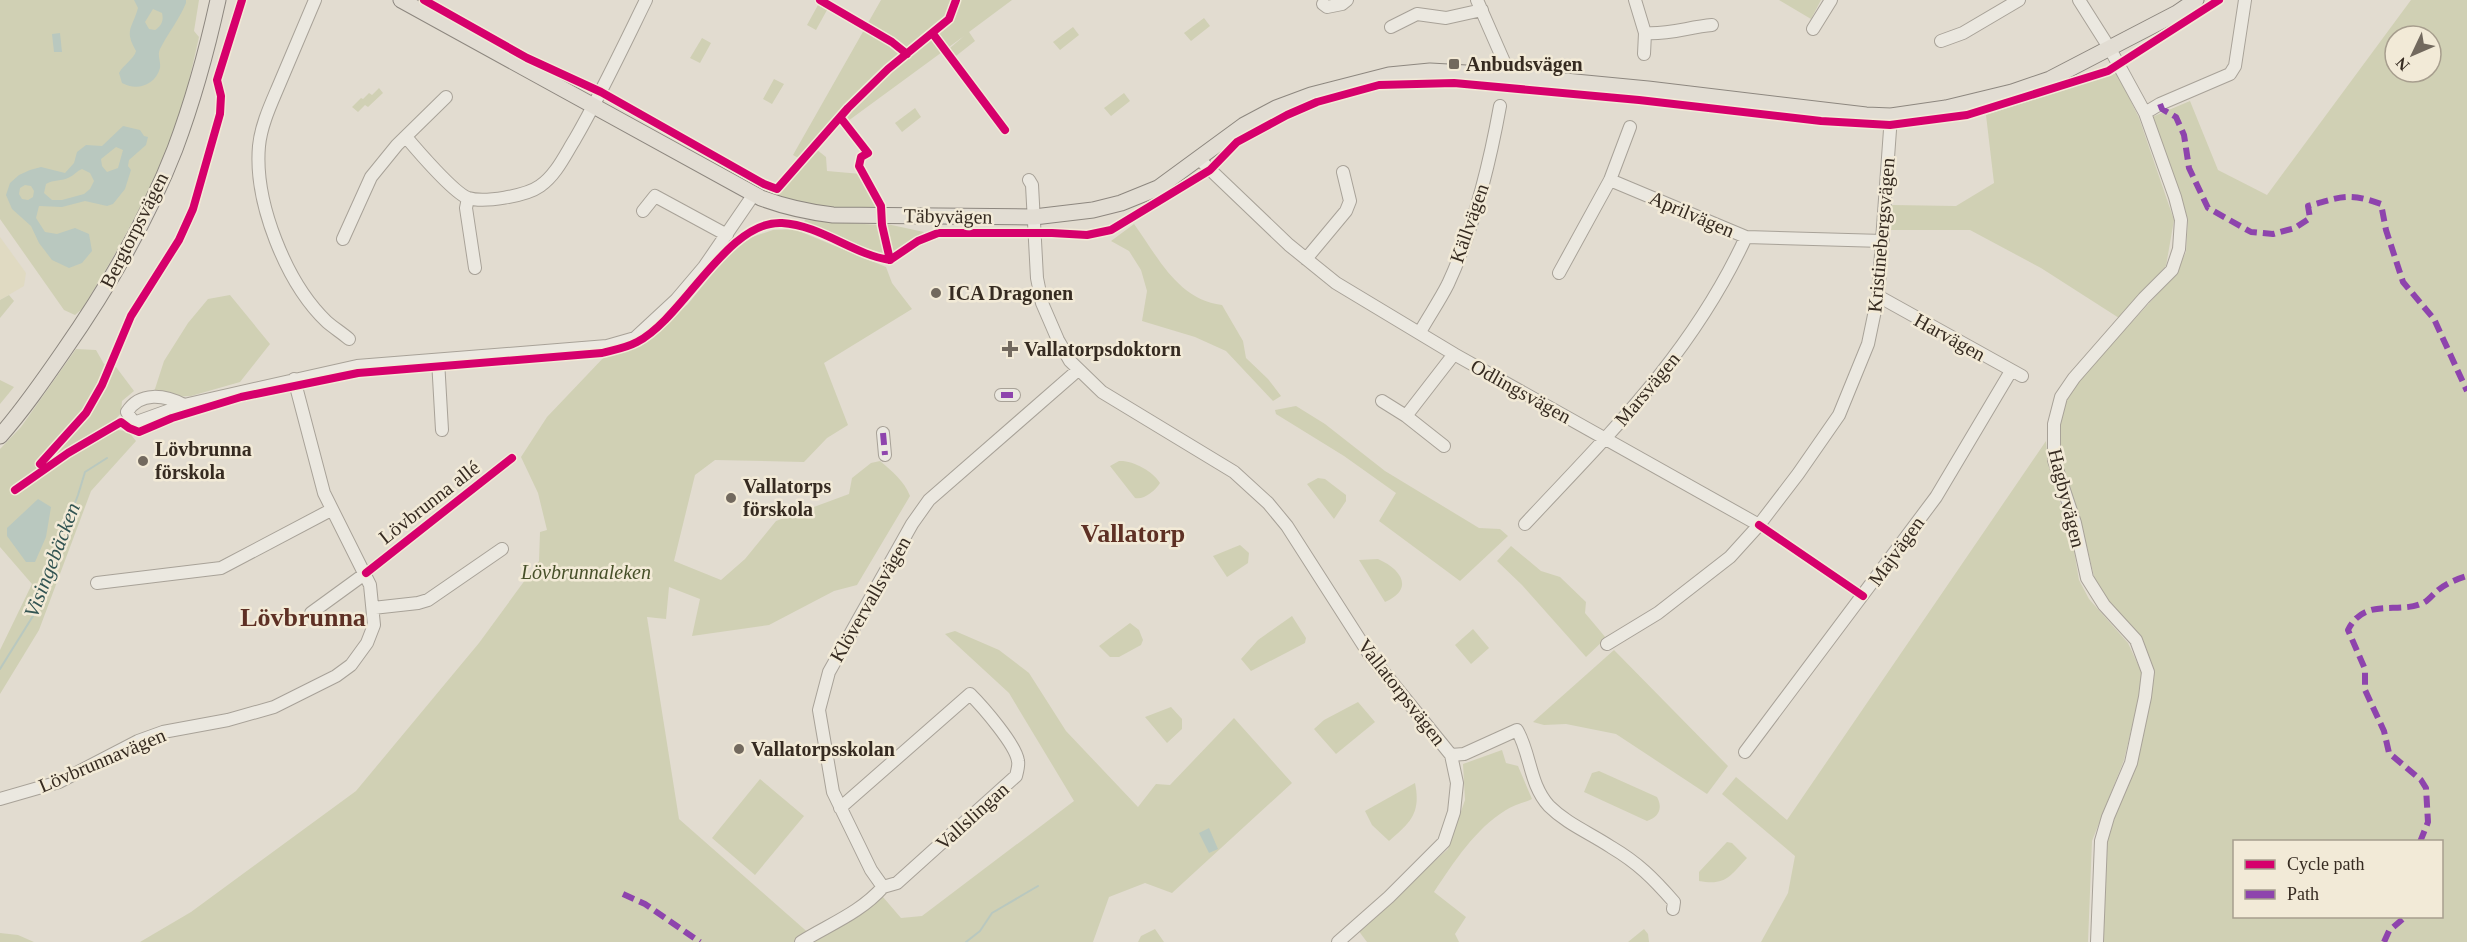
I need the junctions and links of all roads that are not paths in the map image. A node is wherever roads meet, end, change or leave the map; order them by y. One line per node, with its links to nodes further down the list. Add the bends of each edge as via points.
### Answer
1 (218, 0): 57 (main road, Bergtorpsvägen, via 175,149 145,216 81,327)
2 (315, 0): 46 (street, via 265,119 259,146 261,179 265,209 278,246 296,279 326,321)
3 (401, 0): 23 (main road, Täbyvägen)
4 (646, 0): 23 (street)
5 (1347, 0): 12 (street, via 1327,7)
6 (1635, 0): 17 (street)
7 (1831, 0): 16 (street)
8 (2019, 0): 18 (street, via 1963,33)
9 (2079, 0): 19 (street, Hagbyvägen)
10 (2196, 0): 19 (main road, Täbyvägen)
11 (2245, 0): 25 (street, via 2235,66 2230,74)
12 (1323, 4)
13 (1480, 5): 15 (street, via 1446,18 1417,14); 21 (street, via 1505,64)
14 (1712, 25): 17 (street, via 1663,35)
15 (1391, 27)
16 (1813, 28)
17 (1645, 33): 20 (street)
18 (1941, 41)
19 (2110, 49): 25 (street, Hagbyvägen); 26 (main road, Täbyvägen, via 2050,79 2012,92)
20 (1644, 54)
21 (1503, 75): 26 (main road, Täbyvägen); 29 (main road, Täbyvägen, via 1431,71 1389,75 1311,95 1244,125)
22 (446, 97): 28 (street)
23 (593, 106): 33 (main road, Täbyvägen); 34 (street, via 558,167 540,186 525,194)
24 (1500, 106): 45 (street, Källvägen, via 1470,231)
25 (2145, 113): 78 (street, Hagbyvägen, via 2181,220 2179,249 2172,270 2074,378 2061,397 2054,424 2054,460 2075,523 2087,578 2104,605 2136,640 2148,672 2131,763 2101,841)
26 (1891, 116): 40 (street, Kristinebergsvägen)
27 (1630, 127): 32 (street)
28 (406, 137): 34 (street, via 435,170); 39 (street, via 371,177)
29 (1199, 159): 36 (main road, Täbyvägen, via 1158,188 1121,203); 41 (street, Odlingsvägen)
30 (1343, 172): 41 (street, via 1350,201 1346,211)
31 (1029, 180): 36 (street)
32 (1610, 180): 38 (street, Aprilvägen); 43 (street)
33 (754, 194): 36 (main road, Täbyvägen, via 784,207 833,215); 37 (street)
34 (468, 198): 42 (street)
35 (643, 211): 37 (street, via 655,196)
36 (1034, 217): 49 (street, Vallatorpsvägen, via 1042,303 1058,340)
37 (727, 235): 48 (street, via 676,300 635,338 607,346)
38 (1746, 237): 40 (street, Aprilvägen); 58 (street, Marsvägen, via 1728,276 1676,357)
39 (343, 239)
40 (1883, 241): 44 (street, Kristinebergsvägen)
41 (1306, 259): 45 (street, Odlingsvägen, via 1336,283)
42 (475, 268)
43 (1559, 273)
44 (1878, 296): 50 (street, Harvägen); 63 (street, Kristinebergsvägen, via 1868,344 1839,415)
45 (1420, 332): 47 (street, Odlingsvägen)
46 (349, 339)
47 (1454, 354): 54 (street); 58 (street, Odlingsvägen)
48 (438, 360): 51 (street, via 357,366); 55 (street)
49 (1078, 370): 71 (street, Vallatorpsvägen, via 1122,406 1234,472 1268,503 1287,526 1369,654); 73 (street, Klövervallsvägen, via 929,501 912,524 829,672 819,710 833,792)
50 (2017, 373): 70 (street, Majvägen, via 1936,497)
51 (294, 379): 53 (street); 61 (street, Lövbrunnavägen)
52 (1382, 401): 54 (street)
53 (184, 405)
54 (1406, 416): 59 (street)
55 (442, 430)
56 (883, 433): 60 (street)
57 (0, 436)
58 (1605, 437): 62 (street, Marsvägen); 63 (street, Odlingsvägen)
59 (1444, 446)
60 (885, 455)
61 (331, 510): 65 (street, Lövbrunnavägen); 66 (street, via 221,568)
62 (1525, 524)
63 (1759, 525): 69 (street, Kristinebergsvägen, via 1730,557 1658,613)
64 (502, 549): 67 (street, via 428,600)
65 (366, 573): 67 (street, Lövbrunnavägen); 68 (street)
66 (98, 583)
67 (373, 608): 72 (street, Lövbrunnavägen, via 374,625 367,644 351,665 336,676 274,707 163,732 59,782)
68 (311, 613)
69 (1607, 644)
70 (1745, 752)
71 (1451, 755): 75 (street, via 1464,754 1517,730 1534,784 1548,805 1569,823 1649,873 1674,902); 77 (street, Vallatorpsvägen, via 1457,783 1454,812 1444,842)
72 (0, 799)
73 (840, 808): 74 (street, Klövervallsvägen); 74 (street, Vallslingan, via 970,694 1011,747 1019,762 1016,776 897,883)
74 (883, 887): 76 (street, via 852,914)
75 (1673, 909)
76 (801, 942)
77 (1338, 942)
78 (2097, 942)

